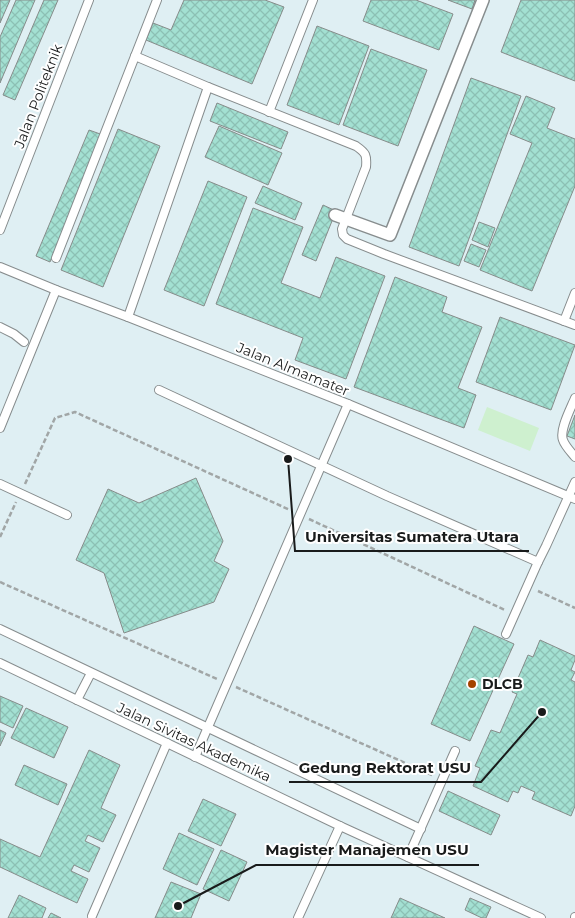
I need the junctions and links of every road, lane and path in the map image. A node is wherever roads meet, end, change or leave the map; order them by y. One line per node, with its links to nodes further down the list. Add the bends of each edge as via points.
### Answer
1 (89, 0): 9 (lane, Jalan Politeknik)
2 (157, 0): 5 (lane)
3 (313, 0): 7 (lane)
4 (483, 0): 8 (street, via 390,235)
5 (135, 56): 6 (lane); 10 (lane)
6 (208, 87): 7 (lane); 14 (lane)
7 (269, 112): 8 (lane, via 364,152 366,167)
8 (340, 217): 15 (lane, via 343,235 347,239)
9 (0, 230)
10 (56, 258)
11 (0, 267): 12 (lane, Jalan Almamater)
12 (56, 290): 14 (lane, Jalan Almamater); 22 (lane)
13 (575, 293): 15 (lane)
14 (128, 317): 21 (lane, Jalan Almamater)
15 (564, 321): 16 (lane)
16 (575, 325)
17 (0, 327): 18 (lane)
18 (24, 342)
19 (159, 390): 24 (lane)
20 (575, 398): 23 (lane, via 562,431 562,440)
21 (348, 404): 24 (lane); 28 (lane, Jalan Almamater)
22 (0, 428)
23 (575, 457)
24 (321, 466): 29 (lane); 32 (lane)
25 (575, 482): 28 (lane)
26 (0, 484): 27 (lane)
27 (20, 493): 29 (path, via 55,418 75,412); 30 (lane); 31 (path)
28 (572, 498): 32 (lane)
29 (300, 515): 35 (path); 41 (lane)
30 (67, 516)
31 (0, 537)
32 (538, 562): 33 (lane)
33 (527, 586): 34 (path); 35 (lane)
34 (575, 608)
35 (515, 614): 37 (lane)
36 (0, 629): 39 (lane)
37 (506, 634)
38 (0, 663): 40 (lane, Jalan Sivitas Akademika)
39 (91, 673): 40 (lane); 41 (lane)
40 (77, 700): 42 (lane, Jalan Sivitas Akademika)
41 (208, 728): 44 (lane); 46 (lane)
42 (167, 743): 44 (lane, Jalan Sivitas Akademika); 48 (lane)
43 (455, 751): 46 (lane)
44 (195, 756): 45 (lane, Jalan Sivitas Akademika)
45 (340, 826): 47 (lane, Jalan Sivitas Akademika); 49 (lane)
46 (421, 828): 47 (lane)
47 (408, 856): 50 (lane, Jalan Sivitas Akademika)
48 (92, 916)
49 (298, 918)
50 (541, 918)

